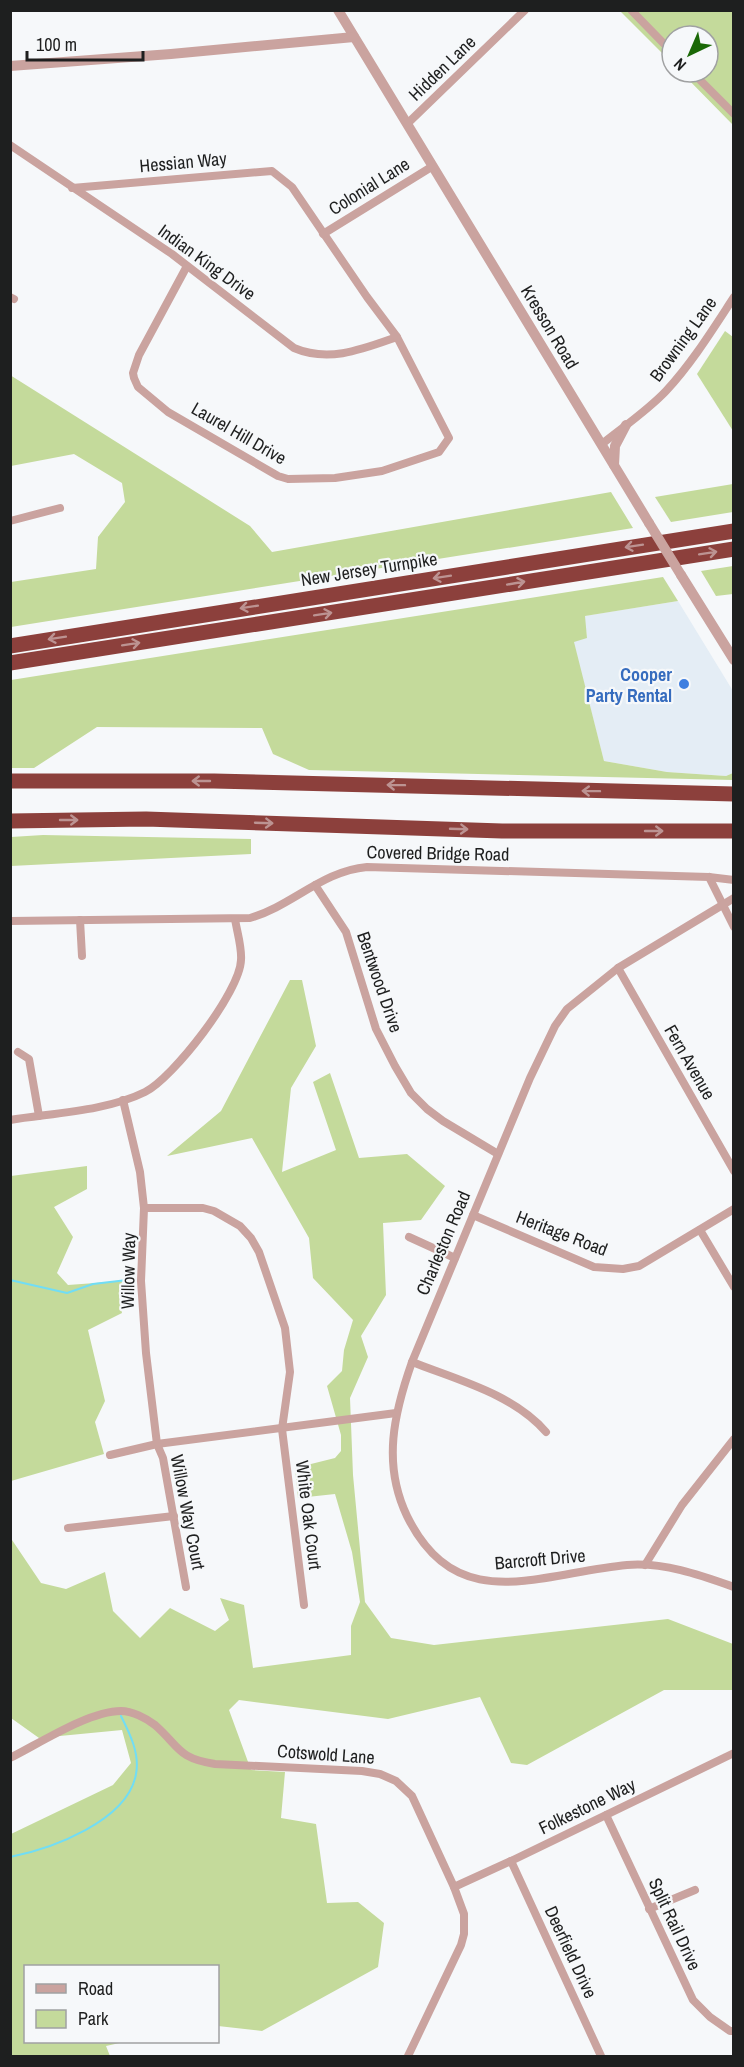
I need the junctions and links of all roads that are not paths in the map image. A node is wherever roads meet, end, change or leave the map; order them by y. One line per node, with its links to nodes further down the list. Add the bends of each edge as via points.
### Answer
1 (338, 10): 4 (street, Kresson Road)
2 (525, 10): 9 (street, Hidden Lane)
3 (632, 11): 5 (street)
4 (354, 37): 6 (street); 9 (street, Kresson Road)
5 (660, 39)
6 (10, 66)
7 (704, 84): 8 (street)
8 (734, 114)
9 (407, 124): 11 (street, Kresson Road)
10 (10, 145): 13 (street, Indian King Drive)
11 (433, 166): 14 (street, Colonial Lane); 19 (street, Kresson Road)
12 (292, 187): 13 (street, Hessian Way, via 272,171); 14 (street, Laurel Hill Drive)
13 (72, 188): 15 (street, Indian King Drive)
14 (323, 234): 17 (street, Laurel Hill Drive)
15 (187, 266): 17 (street, Indian King Drive, via 294,348 305,352 346,354); 17 (street, Laurel Hill Drive, via 139,356 134,378 138,387 168,412 278,476 300,479 366,475 440,452 449,438)
16 (734, 297): 18 (street, Browning Lane, via 667,390)
17 (397, 337)
18 (626, 425): 19 (street, Browning Lane); 20 (street, via 615,446)
19 (602, 444): 20 (street, Kresson Road)
20 (614, 465): 26 (street, Kresson Road, bridge)
21 (60, 508): 22 (street)
22 (10, 521)
23 (734, 531): 25 (highway, New Jersey Turnpike, one-way to 25)
24 (734, 549): 27 (highway, New Jersey Turnpike, one-way to 24)
25 (10, 646)
26 (734, 660)
27 (10, 663)
28 (10, 781): 29 (highway, one-way to 28, via 214,781)
29 (734, 794)
30 (10, 821): 31 (highway, one-way to 31, via 146,819 502,831)
31 (734, 831)
32 (709, 877): 33 (street, Covered Bridge Road); 34 (street, Covered Bridge Road, via 367,867 342,871); 36 (street)
33 (734, 880)
34 (315, 885): 37 (street, Covered Bridge Road, via 264,914); 47 (street, Bentwood Drive, via 346,932 376,1029 411,1093 443,1121)
35 (734, 898): 36 (street, Charleston Road)
36 (722, 905): 40 (street); 42 (street, Charleston Road)
37 (235, 919): 38 (street, Covered Bridge Road); 44 (street, via 241,961 236,981 217,1015 157,1084)
38 (80, 920): 39 (street, Covered Bridge Road); 41 (street)
39 (10, 921)
40 (734, 927)
41 (82, 956)
42 (618, 968): 47 (street, Charleston Road, via 567,1009 555,1026); 48 (street, Fern Avenue)
43 (18, 1052): 45 (street, via 29,1059)
44 (123, 1100): 45 (street); 49 (street, Willow Way)
45 (39, 1116): 46 (street)
46 (10, 1120)
47 (498, 1154): 51 (street, Charleston Road)
48 (734, 1171)
49 (144, 1208): 58 (street, White Oak Court, via 214,1211 240,1226 251,1238 285,1328 290,1372); 61 (street, Willow Way, via 141,1281)
50 (734, 1209): 52 (street, Heritage Road)
51 (473, 1215): 52 (street, Heritage Road, via 594,1267 610,1270 639,1266); 54 (street, Charleston Road)
52 (700, 1230): 55 (street)
53 (409, 1237): 54 (street)
54 (455, 1258): 56 (street, Charleston Road)
55 (734, 1287)
56 (412, 1362): 57 (street, Charleston Road); 59 (street, via 496,1395 533,1418)
57 (396, 1413): 58 (street); 65 (street, Barcroft Drive, via 393,1456 404,1510 432,1555 450,1570 472,1579 501,1582)
58 (282, 1429): 61 (street); 68 (street, White Oak Court)
59 (546, 1432)
60 (734, 1439): 65 (street, via 682,1505)
61 (157, 1444): 62 (street); 63 (street, Willow Way Court)
62 (110, 1455)
63 (174, 1516): 64 (street); 66 (street, Willow Way Court)
64 (68, 1528)
65 (645, 1565): 67 (street, Barcroft Drive, via 673,1568)
66 (186, 1587)
67 (734, 1587)
68 (304, 1605)
69 (734, 1753): 71 (street, Folkestone Way)
70 (10, 1758): 73 (street, Cotswold Lane, via 82,1722 123,1711 154,1725 180,1752 195,1761 380,1774 396,1781 411,1796)
71 (606, 1815): 72 (street, Folkestone Way); 75 (street, Split Rail Drive)
72 (511, 1861): 73 (street, Folkestone Way); 78 (street, Deerfield Drive)
73 (454, 1887): 77 (street, Cotswold Lane, via 464,1914 464,1934)
74 (695, 1890): 75 (street)
75 (649, 1909): 76 (street, Split Rail Drive, via 693,2000 710,2017)
76 (734, 2031)
77 (408, 2056)
78 (602, 2056)

